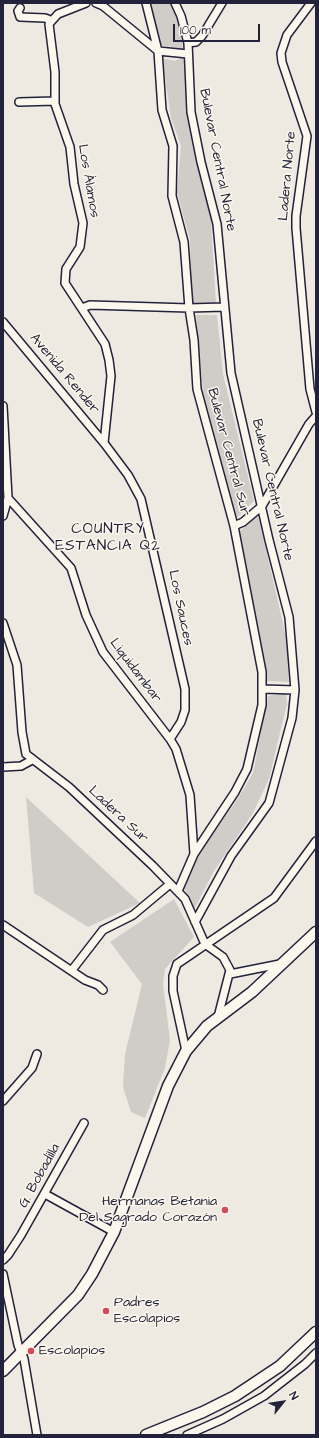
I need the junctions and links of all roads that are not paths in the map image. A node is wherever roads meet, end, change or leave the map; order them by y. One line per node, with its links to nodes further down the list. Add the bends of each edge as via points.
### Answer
1 (86, 3): 8 (street, via 58,14)
2 (96, 3): 10 (street)
3 (146, 3): 10 (street, Bulevar Central Sur)
4 (175, 3): 9 (street, Bulevar Central Norte)
5 (222, 3): 9 (street, via 202,36 196,42)
6 (311, 3): 19 (street, Ladera Norte, via 287,35 281,53 307,136 296,228 310,389)
7 (20, 8): 8 (street, via 20,17)
8 (50, 20): 12 (street, Los Álamos)
9 (188, 43): 11 (street, Bulevar Central Norte)
10 (158, 51): 11 (street); 16 (street, Bulevar Central Sur, via 162,110 173,146 172,196 183,234)
11 (188, 54): 14 (street, Bulevar Central Norte, via 191,112 217,224)
12 (55, 101): 13 (street); 15 (street, Los Álamos, via 70,148 74,184 83,223 80,247 66,270 65,283)
13 (19, 102)
14 (224, 307): 16 (street); 23 (street, Bulevar Central Norte, via 231,373)
15 (82, 308): 16 (street, via 90,305); 21 (street, Los Álamos, via 105,344 111,366 107,434)
16 (189, 308): 25 (street, Bulevar Central Sur, via 197,389)
17 (3, 322): 21 (street, Avenida Render)
18 (3, 406): 22 (street)
19 (316, 412)
20 (316, 416): 23 (street)
21 (104, 443): 29 (street, Los Sauces, via 128,475 141,499 183,680 185,710)
22 (8, 498): 24 (street); 29 (street, Liquidambar, via 71,568 91,627 103,652)
23 (262, 506): 25 (street); 28 (street, Bulevar Central Norte, via 289,617)
24 (3, 516)
25 (234, 526): 27 (street, Bulevar Central Sur, via 258,647)
26 (3, 624): 30 (street, Ladera Sur, via 15,657 18,674 23,742 26,754)
27 (262, 689): 28 (street); 33 (street, Bulevar Central Sur, via 262,705 245,774 236,792)
28 (295, 690): 36 (street, Bulevar Central Norte, via 292,718 269,803 229,860)
29 (170, 739): 33 (street, Liquidambar, via 182,764 190,795)
30 (32, 760): 31 (street, via 21,766); 34 (street, Ladera Sur, via 69,787)
31 (3, 767)
32 (316, 841): 39 (street, via 274,898)
33 (194, 854): 35 (street, Bulevar Central Sur)
34 (170, 884): 35 (street, Ladera Sur); 41 (street, via 132,915 103,930)
35 (178, 891): 36 (street, Ladera Sur, via 189,906)
36 (195, 922): 39 (street, Ladera Sur)
37 (3, 925): 41 (street)
38 (316, 932): 40 (street)
39 (204, 944): 42 (street, via 223,957); 45 (street, via 177,964 173,976 173,991)
40 (282, 963): 42 (street); 44 (street, via 252,992)
41 (72, 970): 43 (street)
42 (230, 974): 44 (street)
43 (103, 990)
44 (218, 1016): 45 (street)
45 (186, 1051): 50 (street, via 168,1086)
46 (37, 1054): 47 (street, via 32,1068)
47 (3, 1102)
48 (84, 1123): 49 (street, G. Bobadilla)
49 (45, 1194): 50 (street); 51 (street, G. Bobadilla)
50 (114, 1232): 56 (street, via 78,1295)
51 (3, 1260)
52 (3, 1274): 56 (street)
53 (316, 1332): 59 (street, via 280,1366 235,1396)
54 (316, 1337): 60 (street, via 279,1370 241,1397)
55 (316, 1352): 61 (street, via 305,1364 264,1396)
56 (21, 1354): 57 (street); 58 (street)
57 (3, 1371)
58 (37, 1435)
59 (146, 1435)
60 (155, 1435)
61 (187, 1435)

